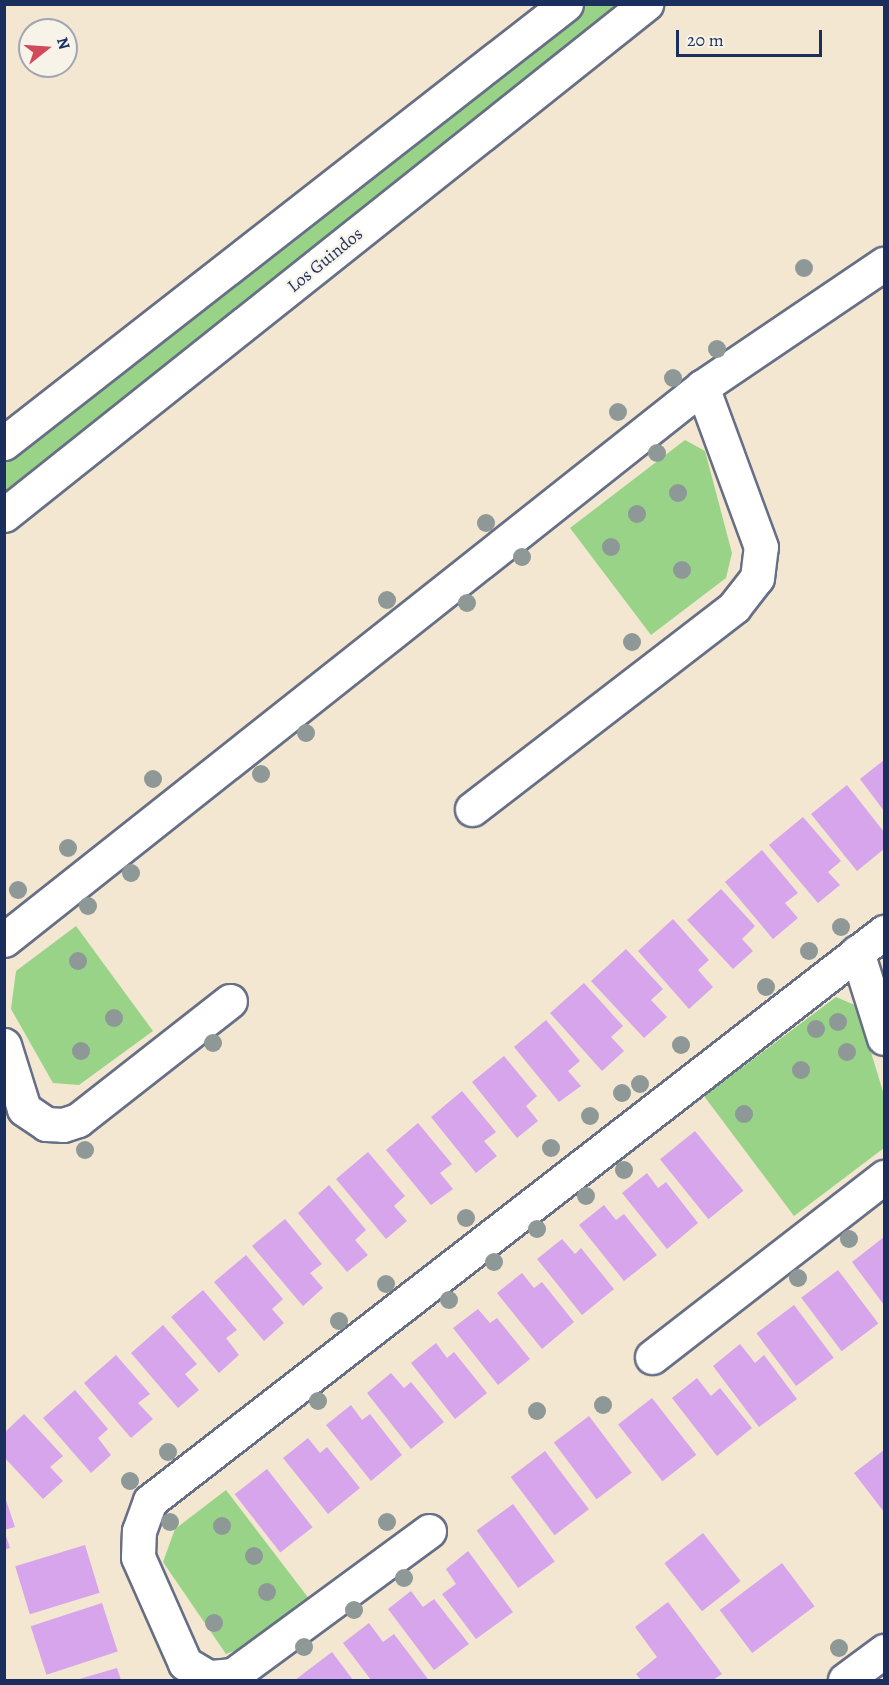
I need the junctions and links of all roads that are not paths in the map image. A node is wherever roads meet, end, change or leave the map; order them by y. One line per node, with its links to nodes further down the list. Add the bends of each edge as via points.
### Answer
1 (566, 4): 5 (street)
2 (646, 4): 6 (street, Los Guindos)
3 (885, 264): 4 (street)
4 (702, 387): 7 (street, via 761,547 757,578 734,607); 9 (street)
5 (4, 442)
6 (4, 515)
7 (472, 809)
8 (885, 932): 10 (street)
9 (4, 940)
10 (857, 952): 12 (street); 16 (street, via 150,1501 139,1530 138,1557 185,1663 208,1677 233,1675)
11 (230, 1001): 13 (street, via 78,1120 63,1125 46,1124 24,1109)
12 (885, 1038)
13 (4, 1045)
14 (885, 1177): 15 (street)
15 (652, 1357)
16 (429, 1532)
17 (885, 1651): 18 (street)
18 (845, 1680)

